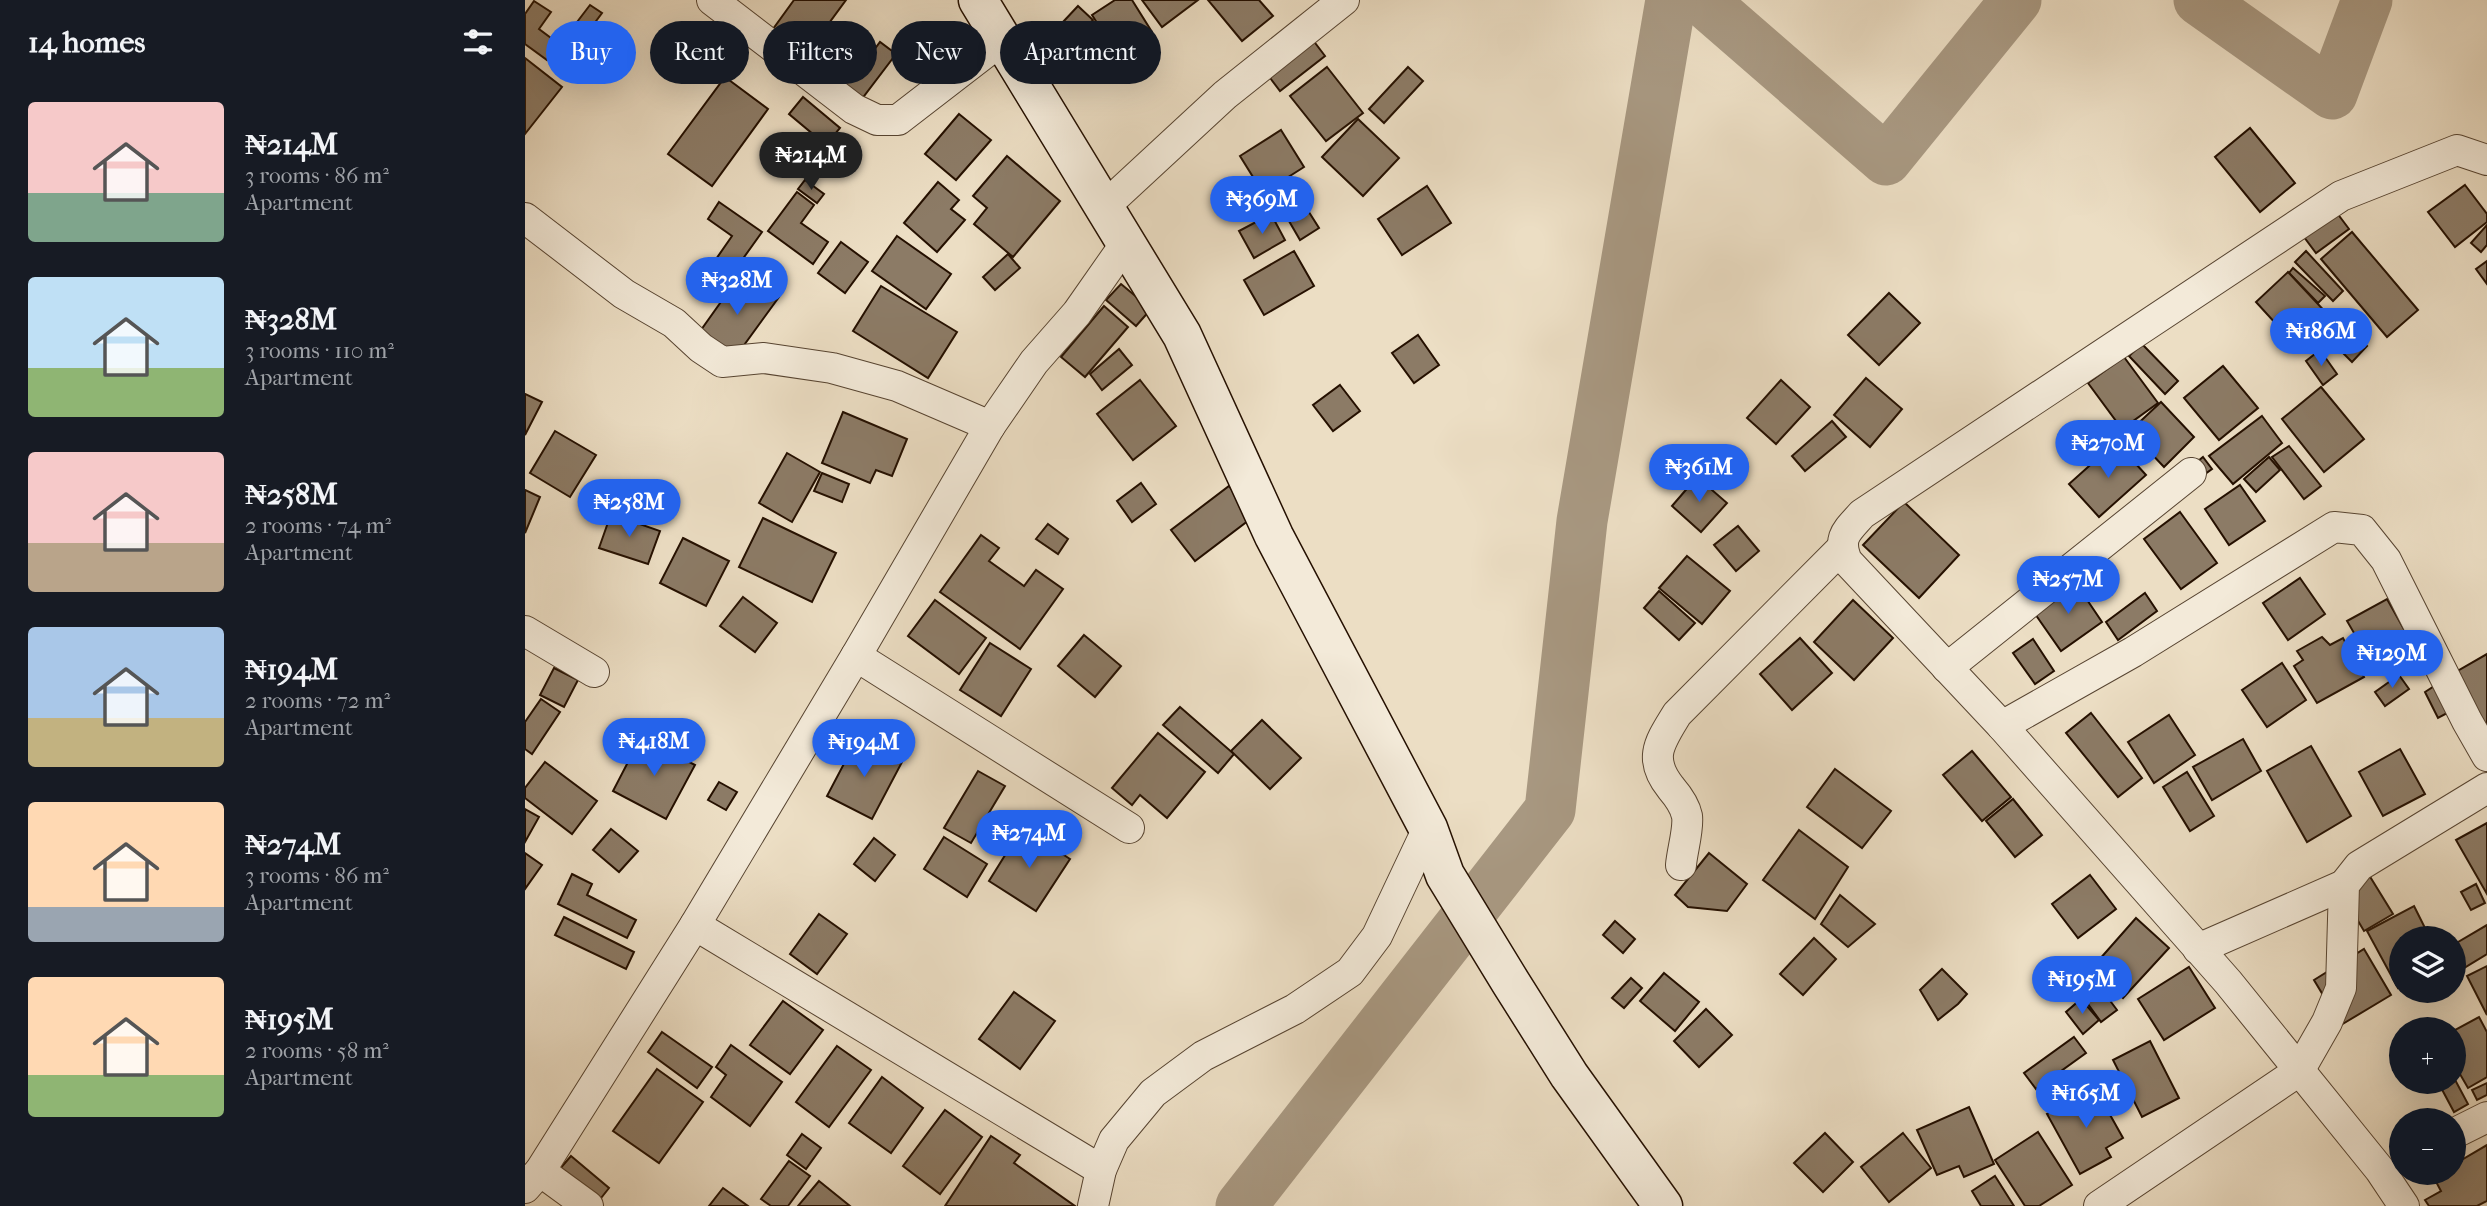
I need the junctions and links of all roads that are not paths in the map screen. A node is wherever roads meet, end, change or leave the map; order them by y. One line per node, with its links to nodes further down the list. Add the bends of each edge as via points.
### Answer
1 (712, 0): 5 (street, via 854,108 877,120 898,120)
2 (978, 0): 4 (street)
3 (1344, 0): 8 (street, via 1225,95)
4 (1000, 34)
5 (1000, 41)
6 (1030, 84): 8 (street)
7 (2487, 160): 13 (street, via 2457,150 2341,196 1862,514 1844,534)
8 (1104, 207): 10 (street)
9 (525, 219): 11 (street, via 722,362 764,358 832,368 897,386)
10 (1126, 243): 11 (street); 22 (street, via 1182,335 1274,536)
11 (989, 426): 15 (street)
12 (2191, 473): 16 (street)
13 (1842, 548): 16 (street, via 1847,561); 23 (street, via 1677,714 1658,747 1665,781 1687,817)
14 (525, 631): 17 (street)
15 (856, 656): 21 (street); 25 (street)
16 (1947, 668): 18 (street)
17 (594, 672)
18 (2002, 726): 19 (street, via 2133,652 2335,527 2362,530 2386,560); 26 (street)
19 (2487, 756)
20 (2487, 788): 24 (street, via 2359,866)
21 (1129, 828)
22 (1428, 828): 31 (street, via 1377,936 1350,972 1295,1009 1203,1056 1153,1093 1114,1140); 36 (street, via 1445,874 1518,995)
23 (1681, 865)
24 (2344, 885): 26 (street); 27 (street, via 2341,988)
25 (695, 925): 31 (street); 32 (street)
26 (2199, 949): 27 (street)
27 (2299, 1071): 30 (street); 37 (street)
28 (2487, 1117): 29 (street)
29 (2466, 1127)
30 (2389, 1163)
31 (1101, 1170): 35 (street)
32 (533, 1180): 34 (street)
33 (2398, 1185): 38 (street)
34 (589, 1206)
35 (1093, 1206)
36 (1663, 1206)
37 (2099, 1206)
38 (2405, 1206)

